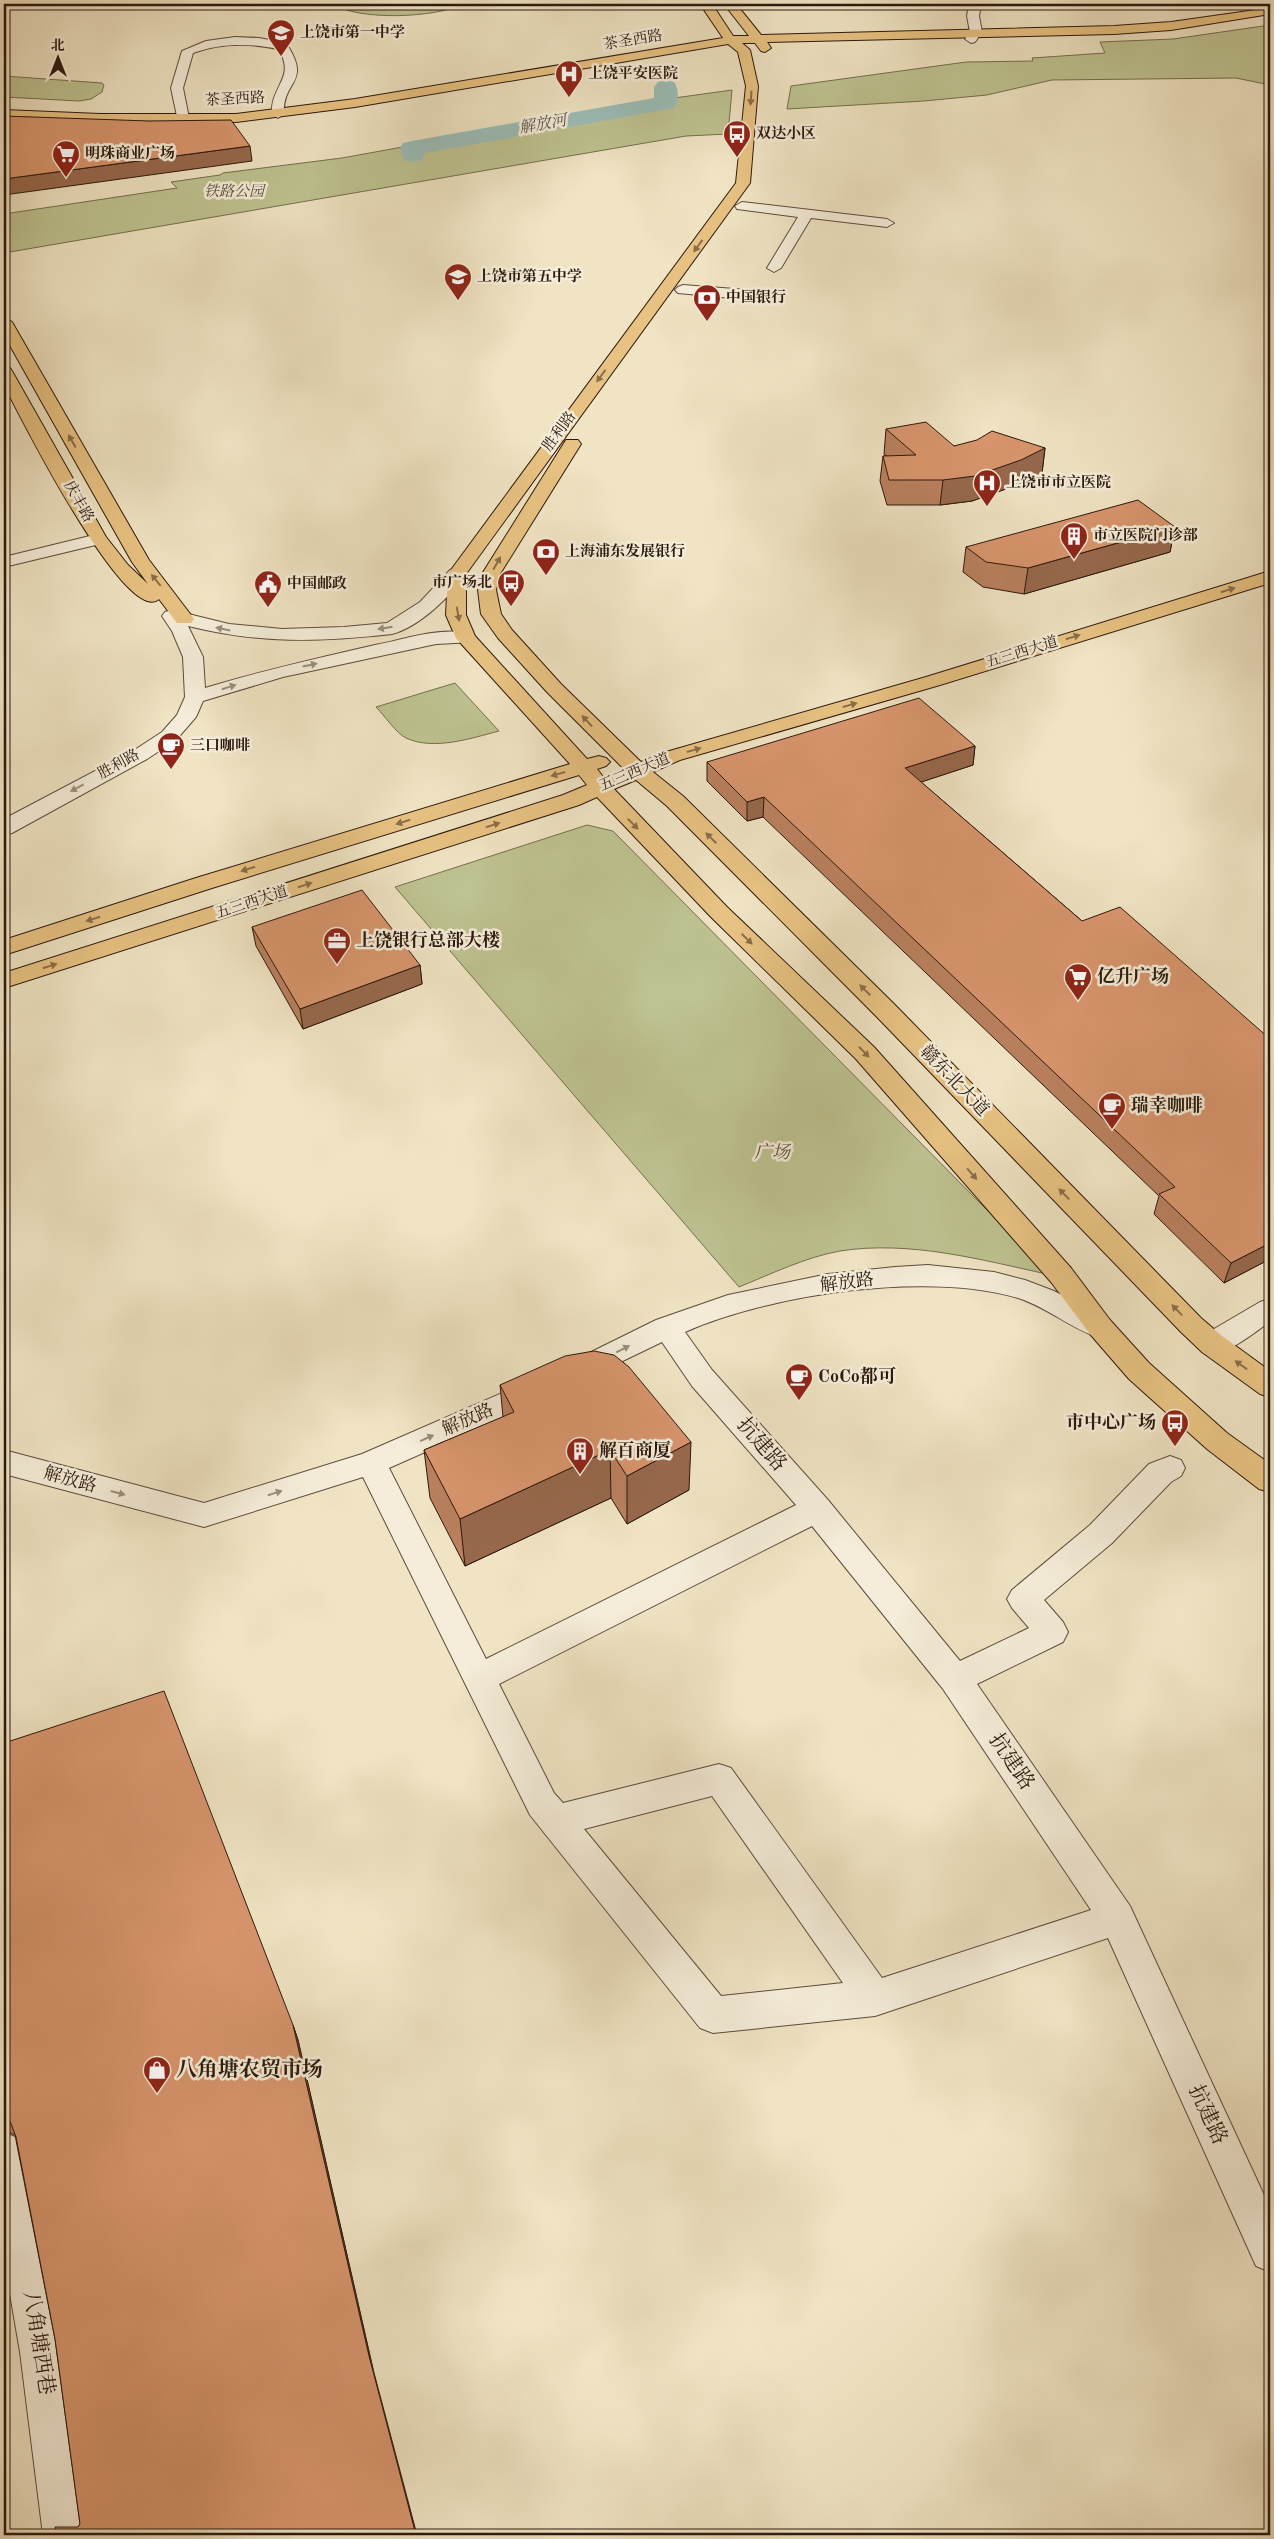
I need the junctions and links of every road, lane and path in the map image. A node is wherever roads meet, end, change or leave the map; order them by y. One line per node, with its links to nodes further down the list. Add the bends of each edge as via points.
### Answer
1 (706, 4): 7 (main road)
2 (730, 4): 8 (main road)
3 (975, 4): 6 (street)
4 (1270, 11): 6 (main road, 茶圣西路, via 1170,26)
5 (1270, 18): 6 (main road, 茶圣西路, via 1188,31 1123,36)
6 (973, 35): 8 (main road, 茶圣西路)
7 (730, 40): 8 (main road, 茶圣西路); 9 (main road); 11 (main road, 茶圣西路, via 355,104)
8 (761, 43): 9 (main road, 茶圣西路); 14 (main road, 胜利路, via 766,104 757,180)
9 (744, 50): 13 (main road, 茶圣西路, via 682,57 264,125 96,127); 25 (main road, 胜利路, one-way to 25, via 752,86 743,183)
10 (4, 114): 12 (main road, 茶圣西路)
11 (278, 114): 12 (main road, 茶圣西路); 12 (street, via 277,108 292,64 282,46 266,42 230,42 201,45 188,51 177,88)
12 (183, 118)
13 (4, 121)
14 (742, 206): 15 (street); 18 (main road, 胜利路)
15 (807, 213): 16 (street); 17 (street)
16 (887, 223)
17 (774, 268)
18 (683, 290): 19 (street); 30 (main road, 胜利路, one-way to 18, via 554,688 505,634 492,614 487,590 500,558 570,447)
19 (774, 297)
20 (4, 322): 27 (main road, one-way to 20, via 141,562)
21 (4, 371): 22 (main road, 庆丰路)
22 (98, 538): 24 (street); 27 (main road, 庆丰路, via 121,569)
23 (1270, 559): 30 (main road, 五三西大道, via 772,712)
24 (4, 562)
25 (457, 574): 27 (street, one-way to 27, via 427,606 392,628 282,635 229,630); 28 (main road, one-way to 28, via 456,615)
26 (1270, 577): 30 (main road, 五三西大道, one-way to 26, via 673,756 933,681)
27 (178, 618): 29 (street, 胜利路, via 193,657)
28 (466, 638): 29 (street, one-way to 28, via 279,672 436,638); 31 (main road)
29 (195, 697): 33 (street, 胜利路, one-way to 33, via 186,717 169,736)
30 (631, 763): 31 (main road, 五三西大道); 32 (main road, 五三西大道); 39 (main road, 赣东北大道, one-way to 30, via 886,1011 675,801)
31 (582, 767): 32 (main road); 34 (main road, 五三西大道, one-way to 34)
32 (600, 787): 35 (main road, 五三西大道, one-way to 32, via 570,800); 38 (main road, one-way to 38, via 719,912 865,1053 1061,1275)
33 (4, 828)
34 (4, 948)
35 (4, 980)
36 (1259, 1315): 39 (street)
37 (666, 1327): 38 (street, 解放路, via 717,1308 795,1290 912,1276 970,1278 1026,1290); 42 (street, 解放路, one-way to 37, via 574,1373); 45 (street, 抗建路, via 702,1378)
38 (1100, 1327): 44 (main road, via 1139,1371 1216,1441)
39 (1212, 1344): 40 (main road, 赣东北大道, one-way to 39)
40 (1270, 1386)
41 (4, 1462): 42 (street, 解放路, one-way to 42, via 204,1515)
42 (371, 1463): 46 (street)
43 (1170, 1468): 47 (street, via 1160,1473 1101,1534 1023,1598 1052,1632)
44 (1270, 1480)
45 (817, 1509): 46 (street); 47 (street, 抗建路)
46 (479, 1678): 48 (street, via 542,1804)
47 (955, 1679): 49 (street, 抗建路)
48 (556, 1821): 50 (street, via 713,2014); 50 (street, via 719,1779)
49 (1117, 1918): 50 (street); 52 (street, 抗建路)
50 (875, 1998)
51 (4, 2152): 53 (street, 八角塘西巷, via 41,2352)
52 (1270, 2252)
53 (65, 2535)

